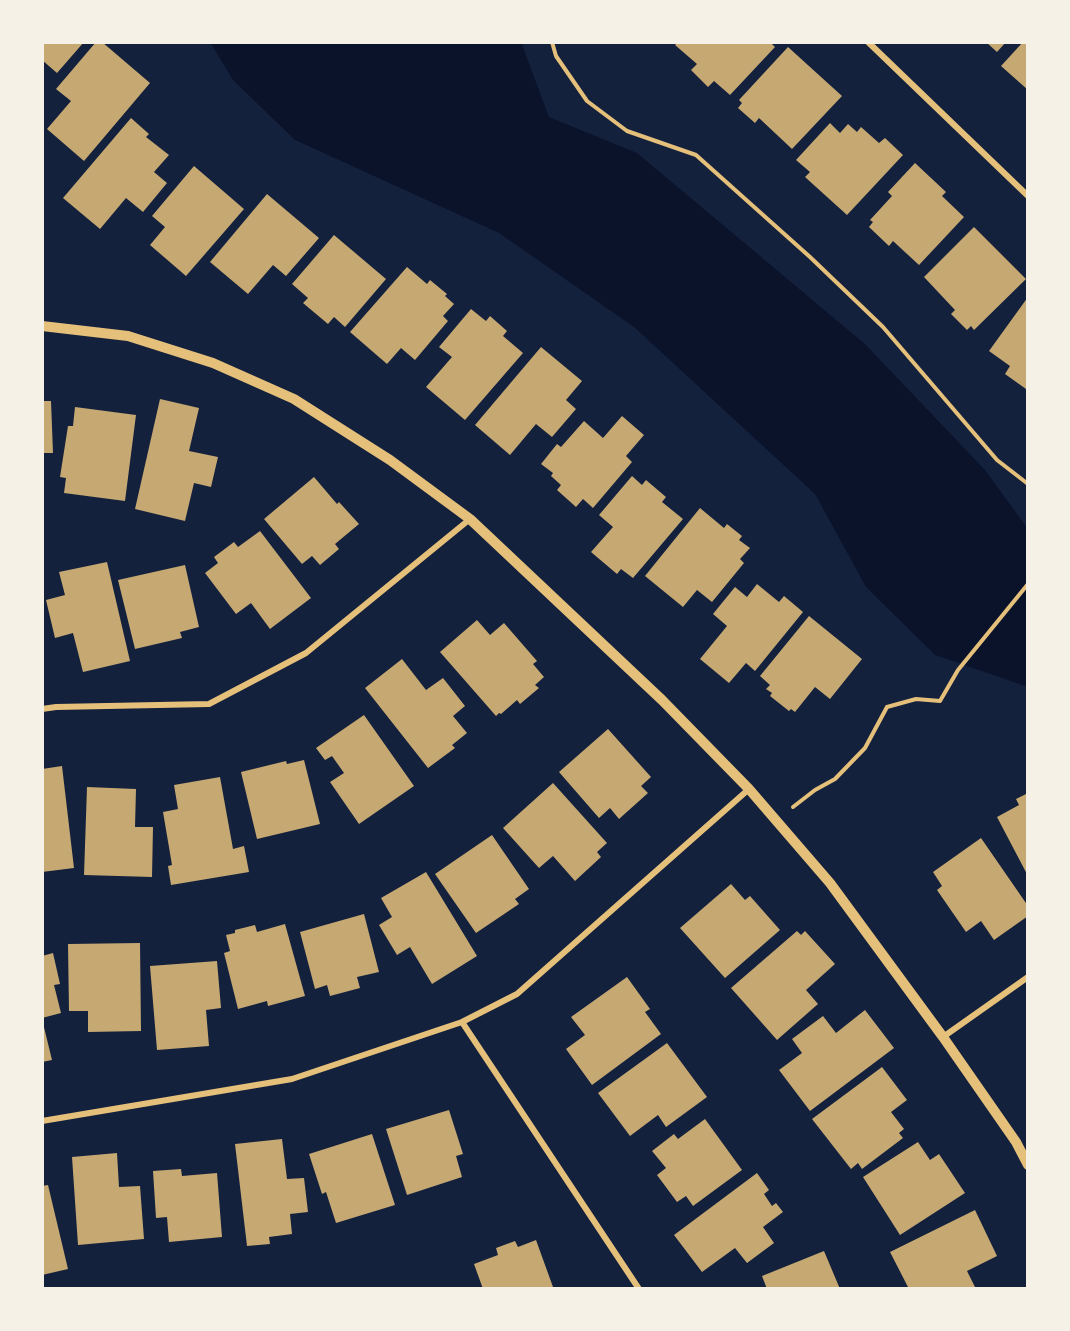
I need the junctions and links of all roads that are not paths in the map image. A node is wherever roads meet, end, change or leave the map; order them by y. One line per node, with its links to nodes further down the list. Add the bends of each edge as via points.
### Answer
1 (867, 42): 2 (street)
2 (1028, 196)
3 (42, 326): 4 (street, via 128,336 213,363 264,385 294,399 390,459)
4 (470, 519): 5 (street, via 306,653 209,704); 6 (street, via 662,700)
5 (42, 709)
6 (749, 789): 8 (street, via 517,994); 9 (street, via 830,883)
7 (1028, 977): 9 (street)
8 (462, 1022): 10 (street, via 292,1079); 12 (street)
9 (943, 1037): 11 (street)
10 (42, 1121)
11 (1028, 1165)
12 (639, 1289)

